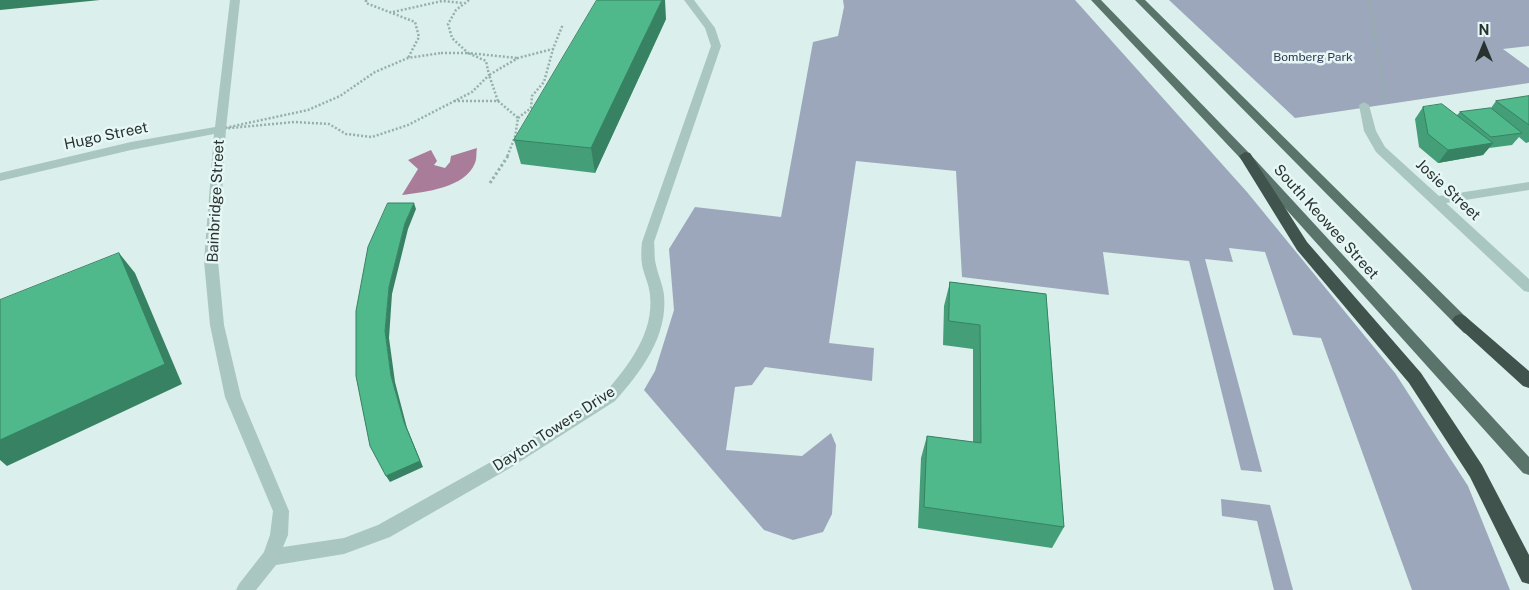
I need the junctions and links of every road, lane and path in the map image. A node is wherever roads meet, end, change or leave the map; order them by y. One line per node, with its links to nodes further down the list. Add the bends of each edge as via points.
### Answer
1 (234, 0): 20 (street, Bainbridge Street)
2 (366, 0): 9 (path, via 366,3)
3 (469, 0): 8 (path)
4 (689, 0): 31 (street, Dayton Towers Drive, via 710,28 716,46 648,242 649,264 657,296 655,322 645,350 623,383 610,396 504,463 384,531 344,546)
5 (1096, 0): 21 (main road, South Keowee Street)
6 (1140, 0): 27 (main road, South Keowee Street)
7 (1369, 0): 18 (path, via 1385,96)
8 (465, 4): 9 (path, via 442,2); 12 (path, via 456,10 448,24 452,38)
9 (393, 12): 13 (path, via 415,22 419,37)
10 (563, 24): 11 (path)
11 (553, 49): 14 (path); 19 (path, via 544,82 532,96 531,108)
12 (468, 53): 13 (path); 14 (path); 15 (path, via 486,61)
13 (408, 58): 20 (path, via 375,72 340,96 308,110)
14 (518, 58): 15 (path)
15 (489, 75): 16 (path); 17 (path, via 472,92)
16 (498, 101): 17 (path); 19 (path)
17 (454, 102): 20 (path, via 408,125 372,137 346,134 329,124 294,122)
18 (1364, 105): 25 (street, Josie Street, via 1370,131 1380,149)
19 (518, 118): 23 (path, via 509,156)
20 (220, 129): 22 (street, Hugo Street); 31 (street, Bainbridge Street, via 211,261 217,325 233,397 281,511 280,535)
21 (1245, 156): 30 (main road, South Keowee Street); 32 (highway, via 1302,246 1414,378 1476,471)
22 (0, 177)
23 (490, 183)
24 (1529, 186): 25 (street)
25 (1435, 201): 26 (street, Josie Street)
26 (1529, 287)
27 (1460, 320): 28 (highway); 29 (main road, South Keowee Street)
28 (1529, 382)
29 (1529, 390)
30 (1529, 468)
31 (271, 557): 33 (street, Bainbridge Street)
32 (1529, 575)
33 (245, 590)

